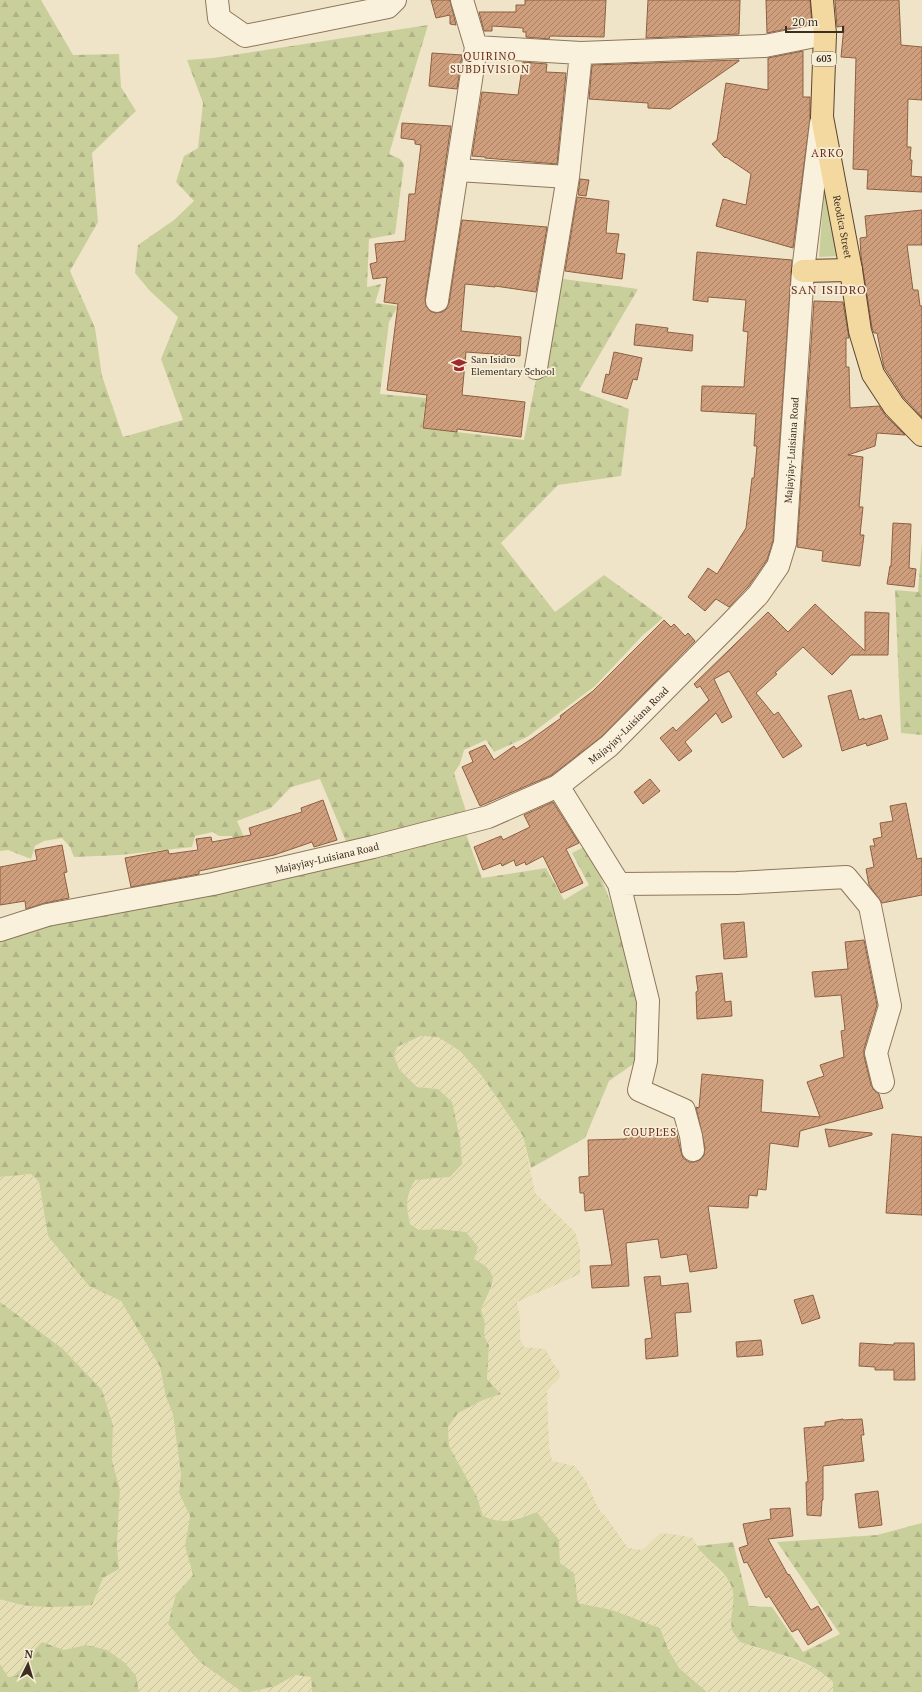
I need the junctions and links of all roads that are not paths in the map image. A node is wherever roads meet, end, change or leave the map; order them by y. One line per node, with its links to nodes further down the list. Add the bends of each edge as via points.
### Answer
1 (217, 0): 2 (street, via 219,18 245,36 388,7)
2 (395, 0)
3 (462, 0): 6 (street)
4 (822, 0): 5 (main road, Reodica Street / 603)
5 (826, 34): 7 (street, via 765,46); 8 (main road, Reodica Street / 603)
6 (476, 47): 7 (street); 9 (street)
7 (581, 53): 10 (street)
8 (822, 117): 11 (main road, Reodica Street / 603); 12 (street, Majayjay-Luisiana Road)
9 (457, 170): 10 (street); 13 (street)
10 (568, 177): 14 (street)
11 (851, 270): 12 (main road); 15 (main road, Reodica Street / 603, via 860,330 873,374 894,406)
12 (803, 271): 16 (street, Majayjay-Luisiana Road, via 785,543 778,566 758,595 706,649 609,746)
13 (437, 301)
14 (536, 368)
15 (922, 435)
16 (558, 786): 17 (street); 18 (street, Majayjay-Luisiana Road, via 488,817 373,847 213,884 48,915)
17 (619, 884): 19 (street, via 737,883 846,877 870,906 890,1006 876,1053); 20 (street, via 648,1001 646,1061 639,1090 684,1110)
18 (4, 927)
19 (883, 1082)
20 (693, 1150)

